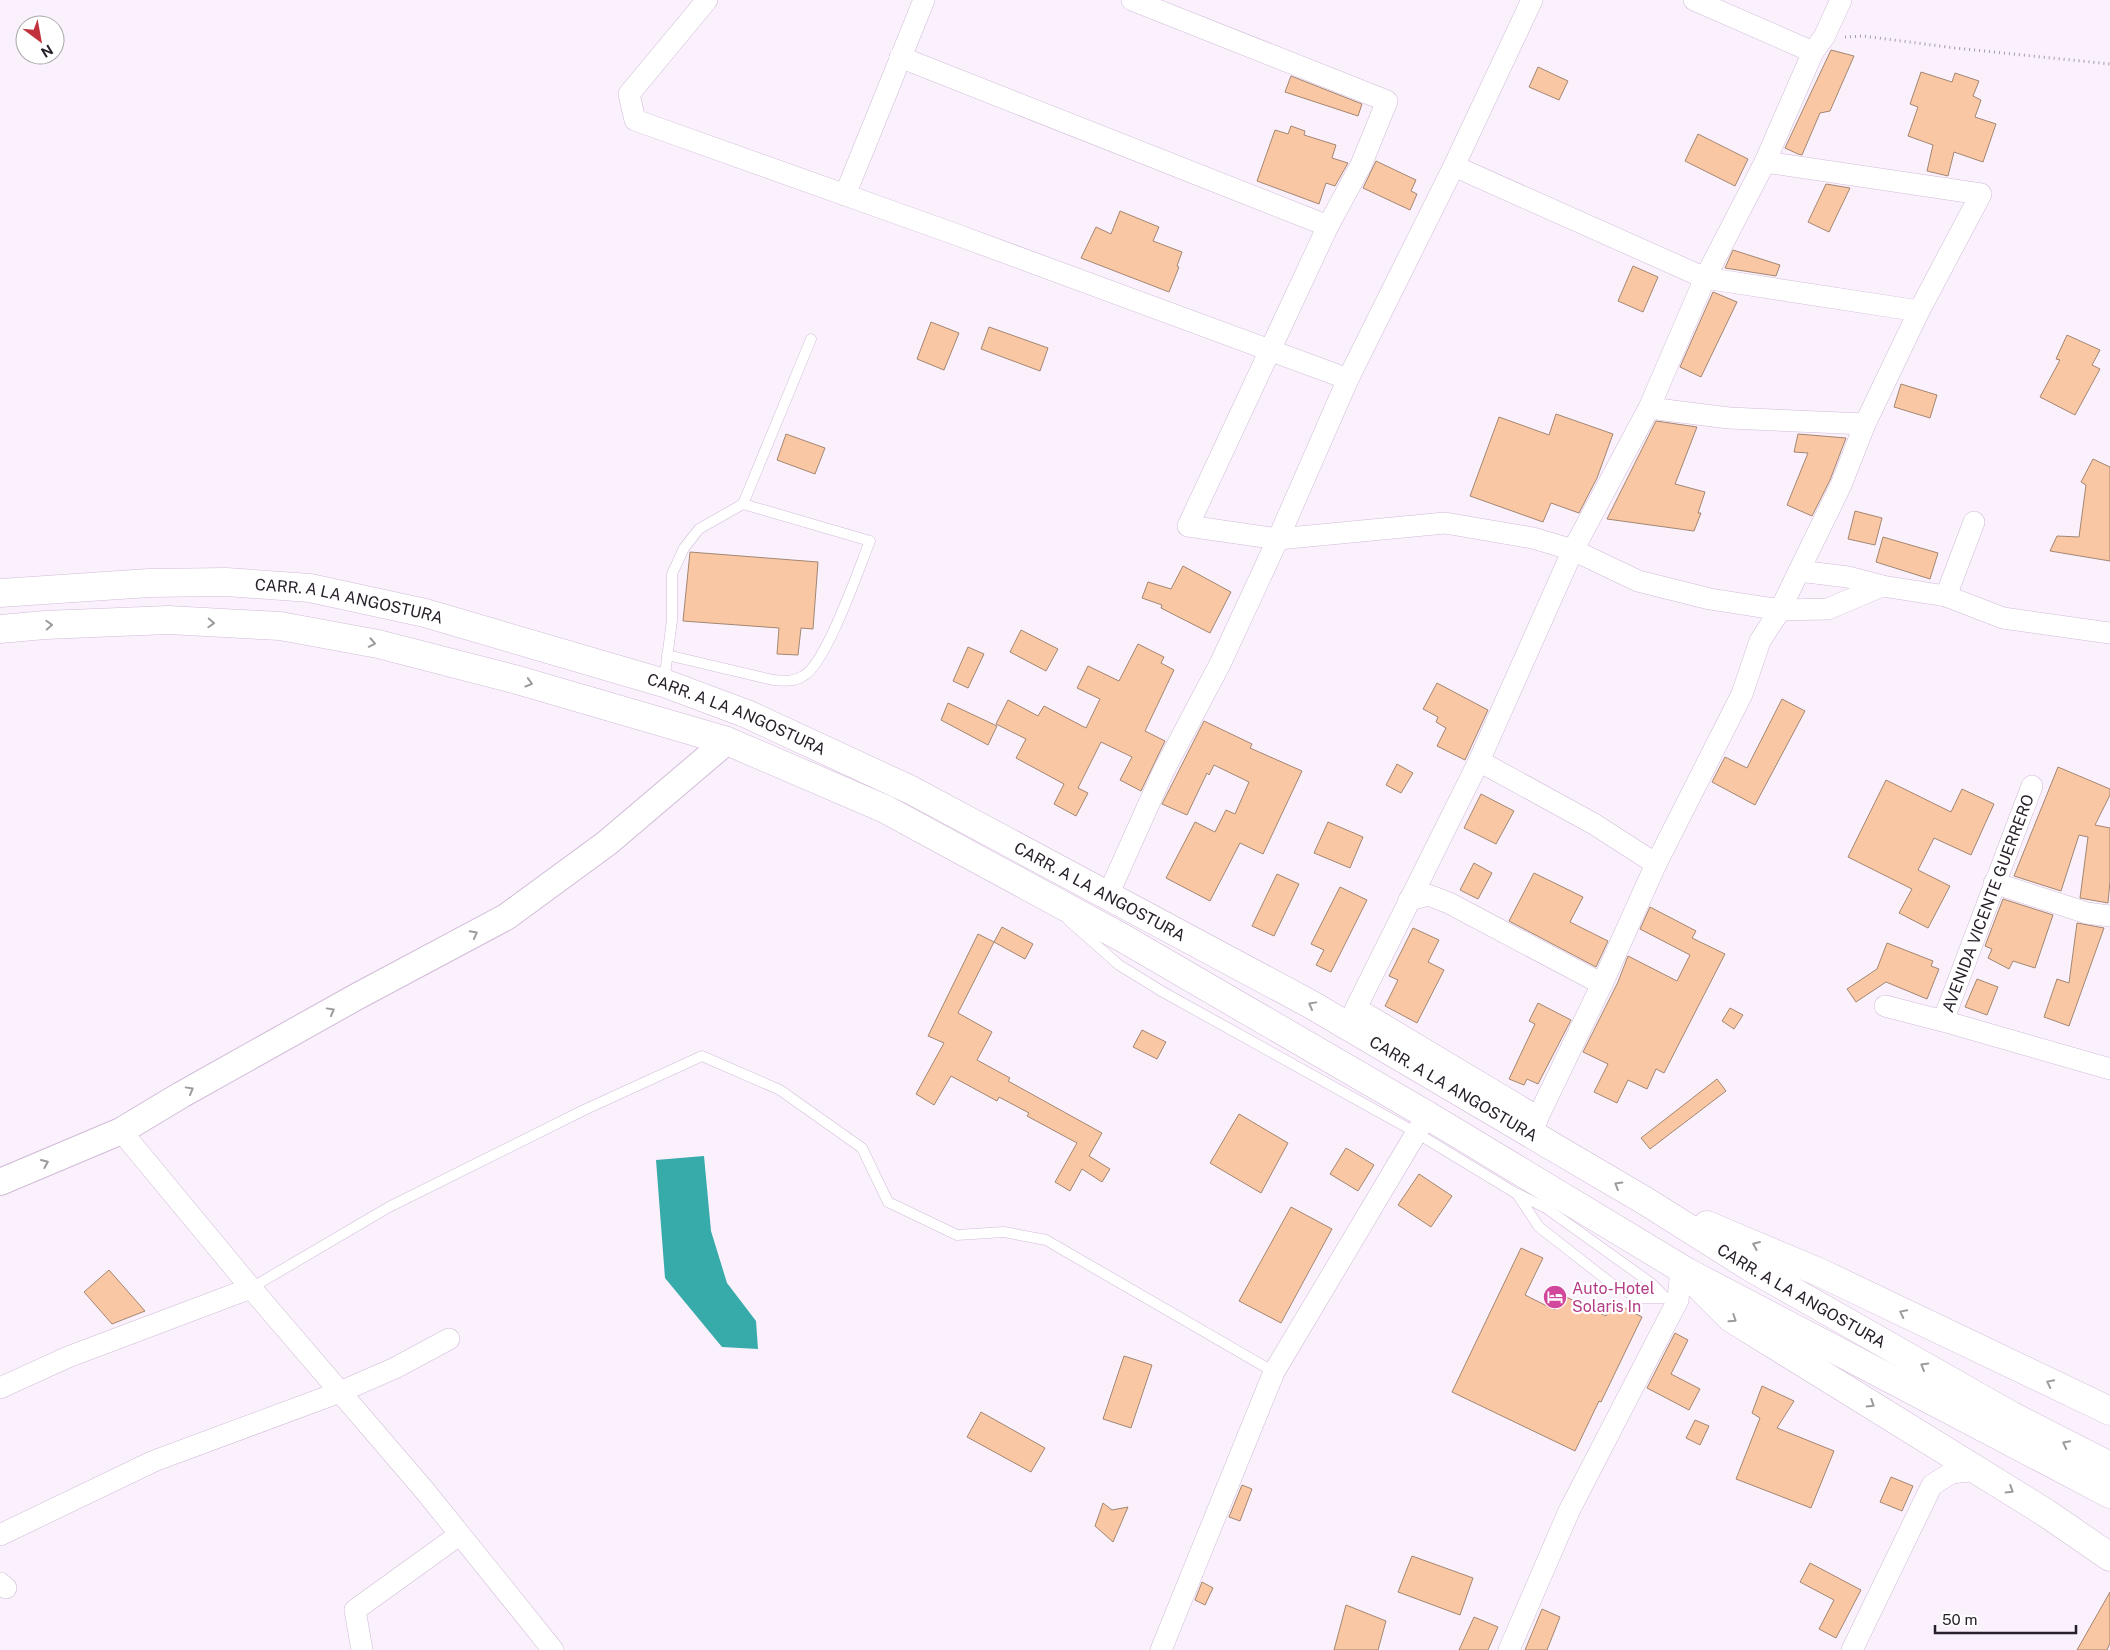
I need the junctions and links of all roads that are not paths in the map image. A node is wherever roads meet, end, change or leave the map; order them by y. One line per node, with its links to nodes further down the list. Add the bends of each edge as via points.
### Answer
1 (707, 0): 11 (street, via 630,94 635,120)
2 (924, 0): 8 (street)
3 (1132, 0): 12 (street, via 1387,100 1361,165)
4 (1532, 0): 10 (street)
5 (1694, 0): 7 (street)
6 (1841, 0): 7 (street)
7 (1818, 44): 9 (street)
8 (900, 57): 11 (street); 12 (street)
9 (1765, 162): 13 (street); 14 (street, via 1980,194)
10 (1454, 166): 13 (street); 17 (street)
11 (845, 195): 16 (street)
12 (1328, 226): 16 (street)
13 (1705, 278): 14 (street); 18 (street)
14 (1919, 311): 19 (street)
15 (811, 339): 20 (lane)
16 (1269, 350): 17 (street); 22 (street, via 1188,526)
17 (1348, 379): 22 (street)
18 (1649, 408): 19 (street, via 1729,418); 23 (street)
19 (1865, 424): 24 (street, via 1842,485)
20 (743, 504): 31 (lane, via 699,529 684,548 672,574); 31 (lane, via 870,541 825,650 805,676 789,681)
21 (1974, 522): 27 (street)
22 (1278, 539): 23 (street, via 1445,523 1533,538); 38 (street, via 1220,664 1164,770)
23 (1573, 550): 28 (street, via 1638,580 1710,599); 34 (street)
24 (1799, 571): 25 (street, via 1848,577); 28 (street)
25 (1882, 586): 27 (street); 28 (street, via 1828,609)
26 (0, 593): 32 (main road, CARR. A LA ANGOSTURA, via 149,583 226,582 310,588 425,613)
27 (1946, 596): 30 (street, via 2003,618)
28 (1780, 610): 36 (street, via 1760,641 1742,694)
29 (0, 629): 33 (main road, CARR. A LA ANGOSTURA, one-way to 33, via 168,620 280,626 378,644 505,676)
30 (2110, 633)
31 (668, 655): 32 (lane)
32 (664, 683): 38 (main road, CARR. A LA ANGOSTURA, via 747,714 911,790)
33 (727, 741): 46 (main road, CARR. A LA ANGOSTURA, via 885,809 1121,937); 48 (street, one-way to 33, via 506,917 608,843)
34 (1479, 761): 36 (street, via 1594,824); 39 (street)
35 (2032, 786): 37 (street, AVENIDA VICENTE GUERRERO)
36 (1656, 864): 41 (street)
37 (1994, 883): 40 (street, via 2087,913); 44 (street, AVENIDA VICENTE GUERRERO)
38 (1108, 895): 43 (main road, CARR. A LA ANGOSTURA, one-way to 38)
39 (1409, 900): 41 (street, via 1428,895 1449,903); 43 (street)
40 (2110, 916)
41 (1602, 984): 47 (street)
42 (1885, 1006): 44 (street)
43 (1352, 1017): 47 (main road, CARR. A LA ANGOSTURA)
44 (1943, 1020): 45 (street)
45 (2110, 1069)
46 (1421, 1124): 50 (lane); 52 (main road, CARR. A LA ANGOSTURA); 56 (street)
47 (1535, 1126): 51 (main road, CARR. A LA ANGOSTURA, one-way to 47)
48 (121, 1131): 49 (street, one-way to 48); 53 (street)
49 (0, 1182)
50 (1517, 1194): 54 (lane, via 1546,1208); 54 (lane, via 1539,1227 1612,1284 1640,1298)
51 (1647, 1202): 59 (main road, one-way to 51, via 1821,1273); 61 (main road, CARR. A LA ANGOSTURA, one-way to 51, via 1969,1392 1750,1267)
52 (1684, 1271): 54 (street, via 1678,1300); 60 (main road, one-way to 60, via 1731,1318); 64 (main road, CARR. A LA ANGOSTURA)
53 (251, 1288): 56 (lane, via 389,1207 584,1110 702,1056 780,1090 862,1148 888,1202 957,1235 1004,1232 1046,1240); 57 (street, via 68,1357); 58 (street)
54 (1670, 1300): 71 (street, via 1569,1511)
55 (449, 1339): 58 (street)
56 (1274, 1372): 70 (street)
57 (0, 1388)
58 (340, 1392): 65 (street, via 154,1461); 66 (street)
59 (2110, 1411)
60 (1924, 1437): 62 (main road); 63 (street, via 1935,1457)
61 (2110, 1466)
62 (1978, 1470): 63 (street, via 1950,1473); 67 (main road, one-way to 67)
63 (1932, 1484): 72 (street)
64 (2110, 1494)
65 (0, 1535)
66 (459, 1535): 68 (street, via 355,1610); 69 (street)
67 (2110, 1557)
68 (362, 1650)
69 (553, 1650)
70 (1161, 1650)
71 (1508, 1650)
72 (1852, 1650)

